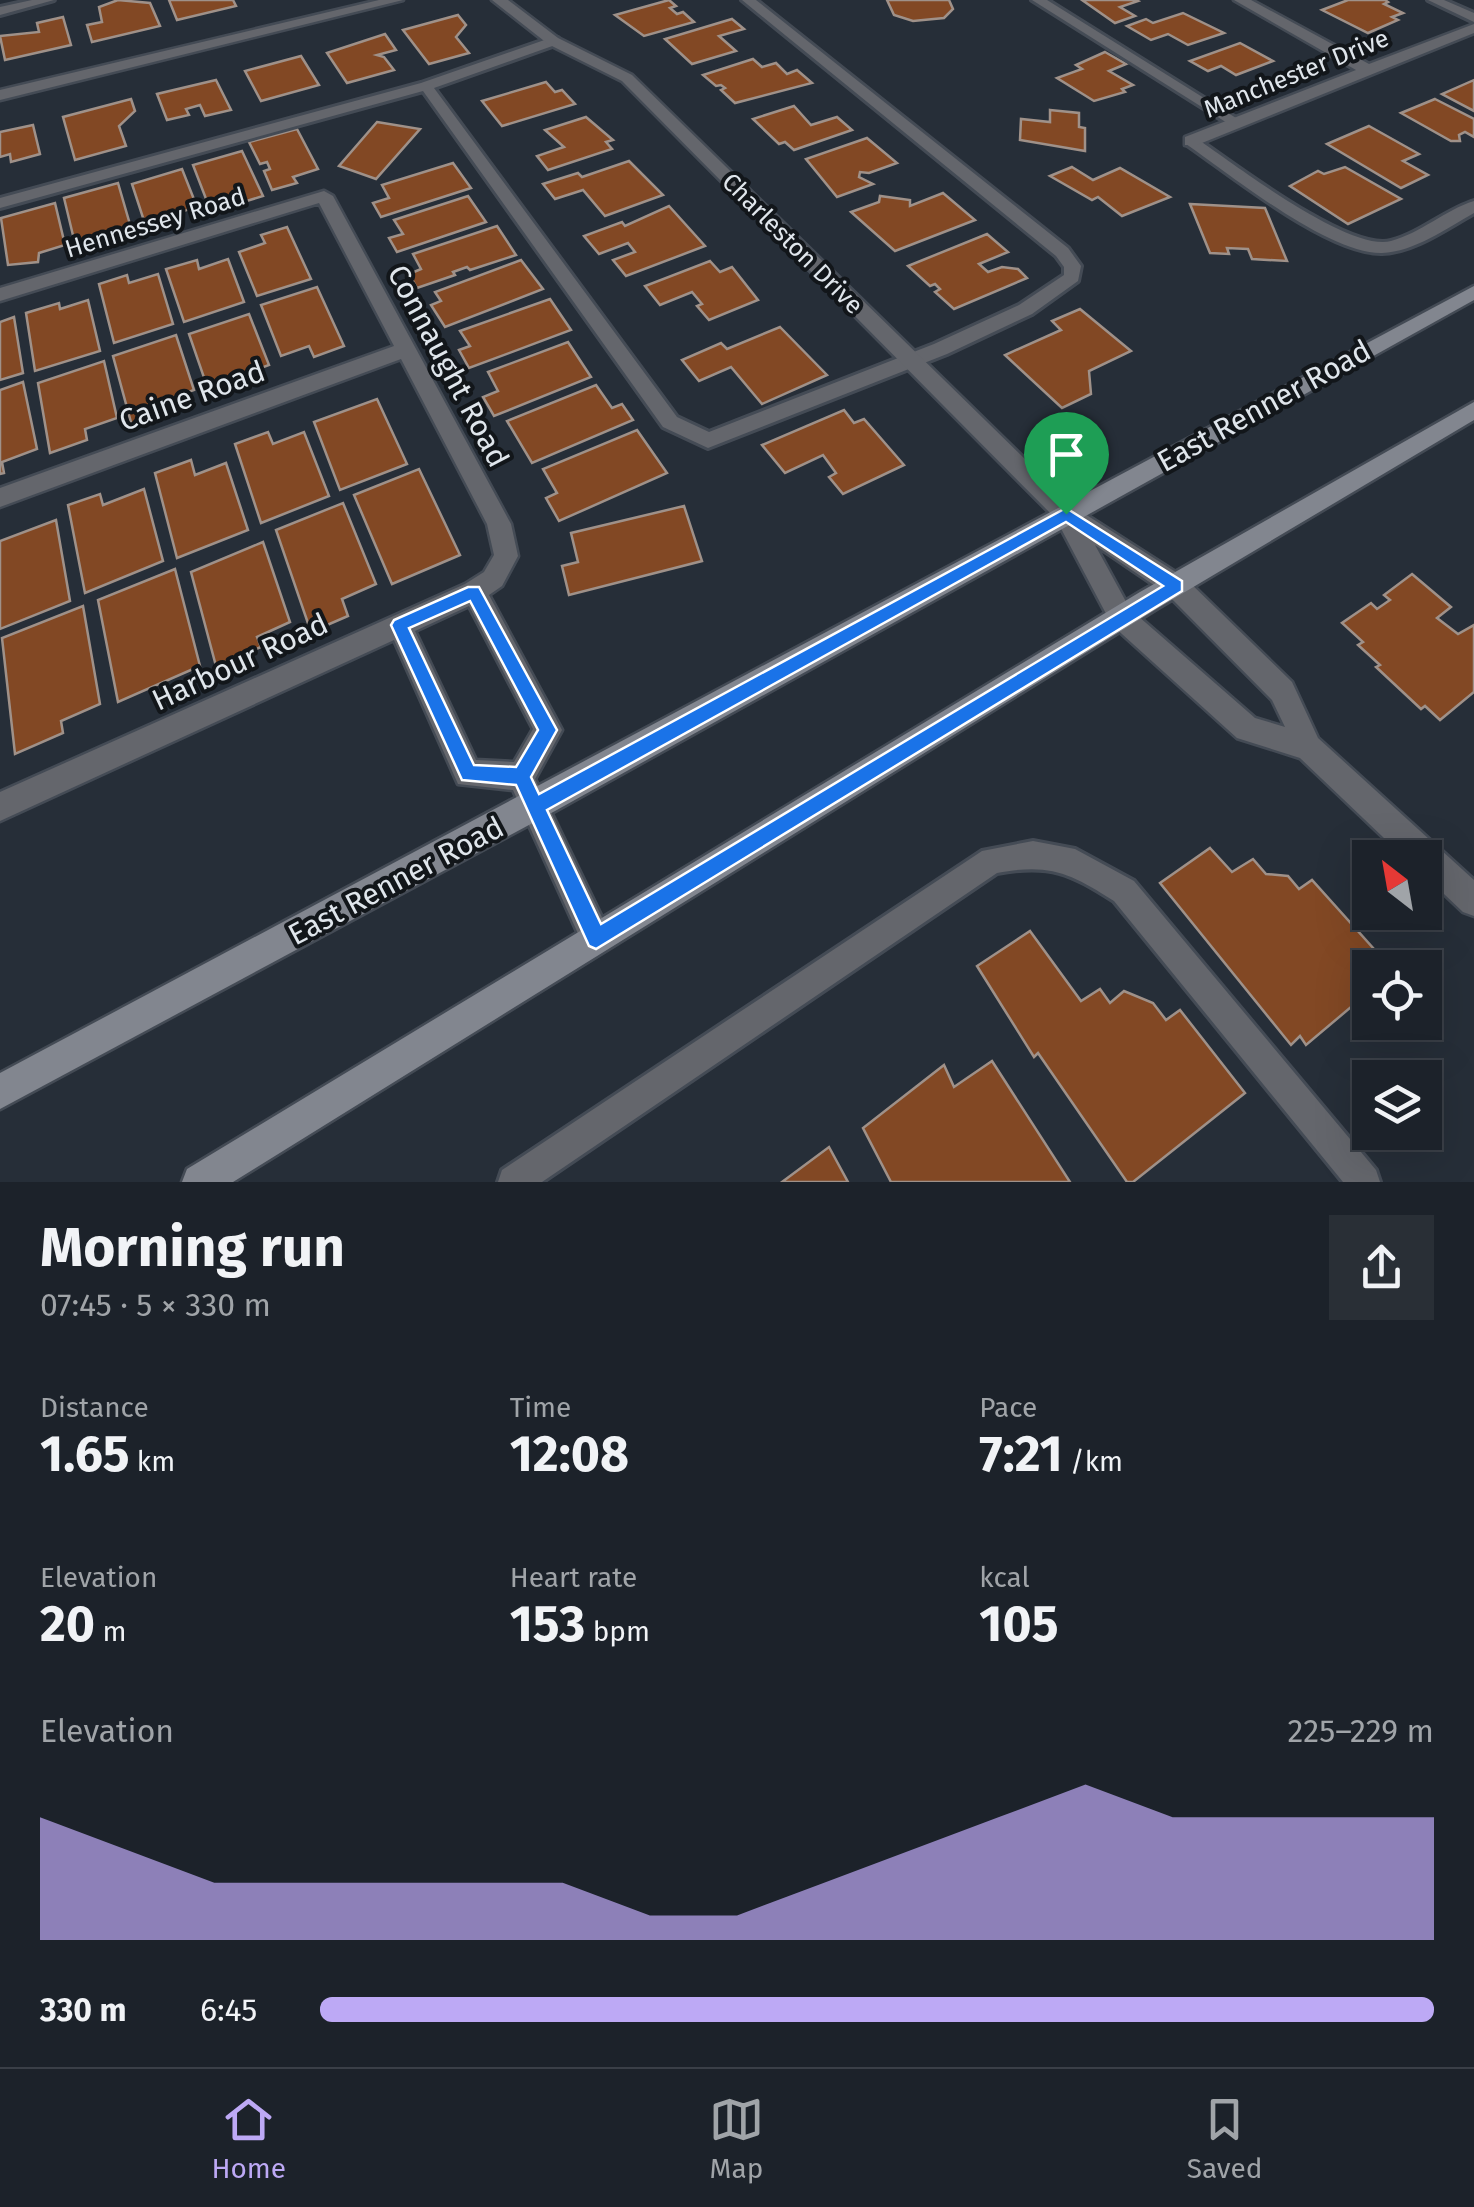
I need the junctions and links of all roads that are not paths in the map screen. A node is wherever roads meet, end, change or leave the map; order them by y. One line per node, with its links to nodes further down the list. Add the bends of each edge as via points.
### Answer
1 (48, 0): 8 (lane)
2 (396, 0): 14 (street)
3 (499, 0): 11 (street, Charleston Drive)
4 (748, 0): 23 (lane, via 1072,266 1072,276 1036,305)
5 (1038, 0): 15 (lane)
6 (1240, 0): 12 (street)
7 (1434, 0): 9 (lane)
8 (0, 10)
9 (1474, 18)
10 (1474, 28): 12 (street, Manchester Drive)
11 (553, 41): 13 (lane); 23 (street, Charleston Drive, via 627,78)
12 (1370, 71): 15 (street, Manchester Drive)
13 (426, 86): 18 (lane); 23 (lane, via 670,422 708,440)
14 (0, 95)
15 (1237, 123): 16 (street, Manchester Drive)
16 (1191, 142): 19 (lane, via 1364,248 1399,243)
17 (324, 196): 21 (street, Hennessey Road); 22 (street, Connaught Road)
18 (0, 202)
19 (1474, 206)
20 (1474, 292): 26 (main road, East Renner Road)
21 (0, 295)
22 (404, 350): 25 (street, Caine Road); 27 (street, Connaught Road, via 499,524 506,556)
23 (913, 362): 26 (street, Charleston Drive)
24 (1474, 410): 28 (main road)
25 (0, 498)
26 (1066, 514): 28 (street, Charleston Drive); 30 (street, Charleston Drive); 34 (main road, East Renner Road)
27 (501, 568): 29 (street, Harbour Road)
28 (1176, 586): 30 (main road); 32 (street, Charleston Drive, via 1282,692)
29 (474, 592): 31 (street, Harbour Road); 33 (street, via 548,730)
30 (1122, 617): 32 (street, Charleston Drive, via 1247,728); 37 (main road)
31 (400, 625): 33 (street, via 468,774); 35 (street, Harbour Road)
32 (1308, 747): 36 (street, Charleston Drive)
33 (521, 776): 34 (street)
34 (535, 806): 37 (street); 38 (main road, East Renner Road)
35 (0, 807)
36 (1474, 901)
37 (596, 938): 39 (main road)
38 (0, 1092)
39 (200, 1182)
40 (514, 1182): 41 (lane, via 992,861 1034,851 1074,860 1124,891)
41 (1364, 1182)

